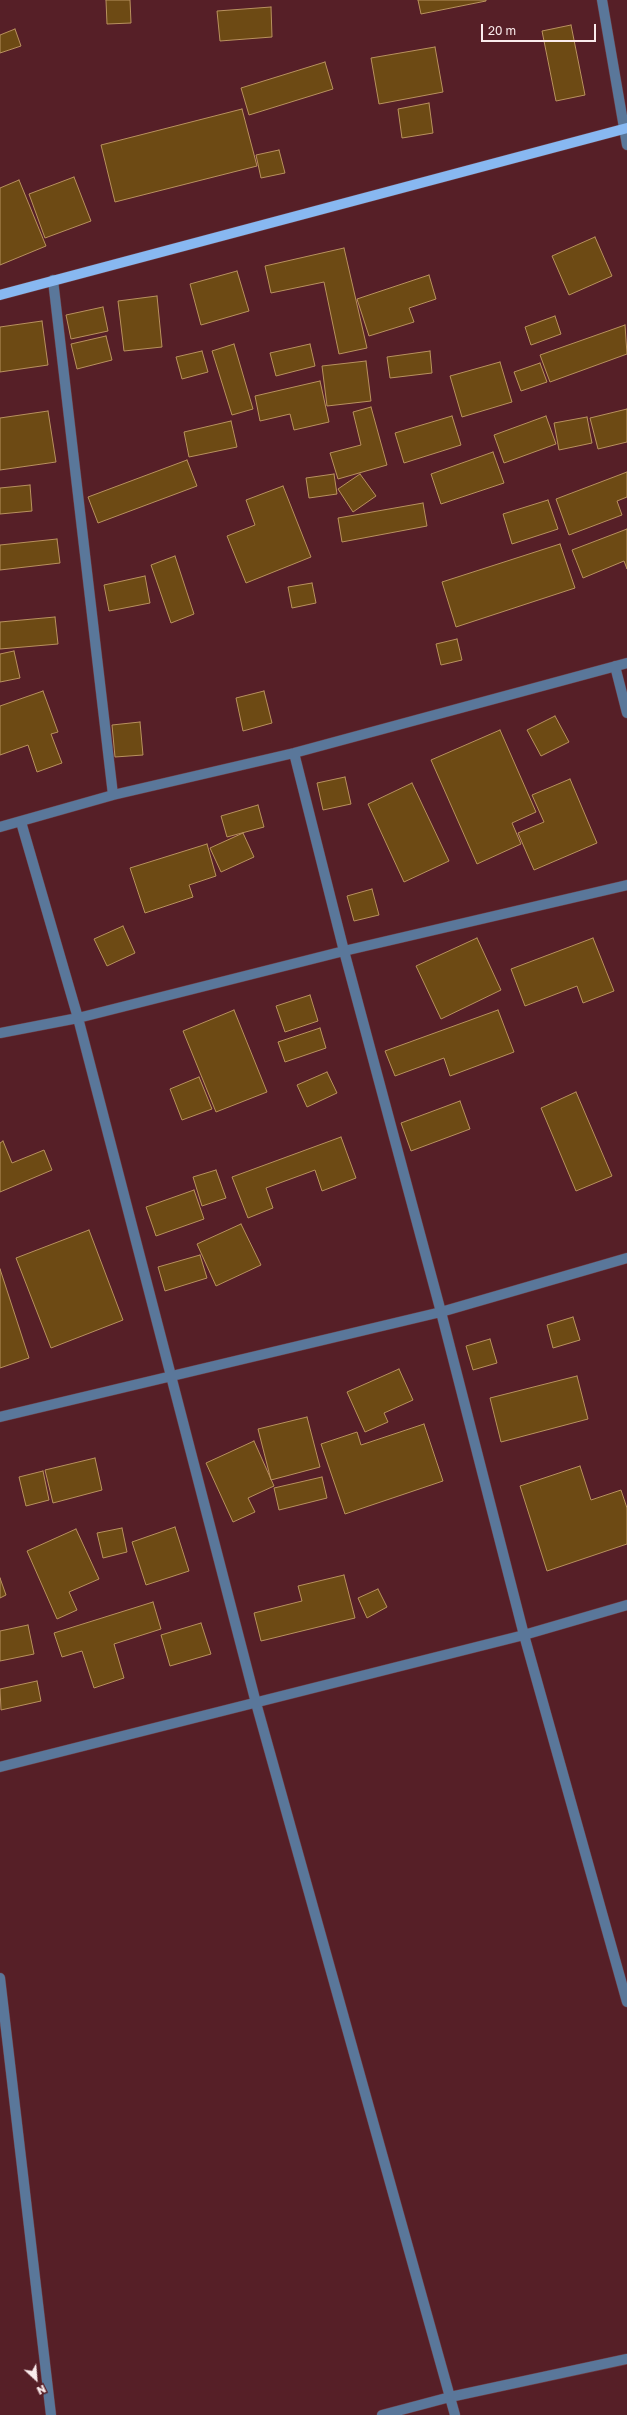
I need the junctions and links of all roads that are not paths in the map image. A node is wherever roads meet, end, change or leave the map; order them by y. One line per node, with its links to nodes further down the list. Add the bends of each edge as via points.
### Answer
1 (602, 0): 2 (street)
2 (626, 129): 3 (street); 4 (main road)
3 (627, 145)
4 (53, 280): 5 (main road); 10 (street)
5 (0, 295)
6 (627, 663): 7 (street)
7 (615, 666): 8 (street); 9 (street)
8 (627, 713)
9 (294, 753): 10 (street); 14 (street)
10 (113, 795): 11 (street)
11 (21, 822): 12 (street); 15 (street)
12 (0, 827)
13 (627, 885): 14 (street)
14 (344, 950): 15 (street); 18 (street)
15 (78, 1018): 16 (street); 19 (street)
16 (0, 1033)
17 (627, 1258): 18 (street)
18 (441, 1312): 19 (street); 22 (street)
19 (171, 1375): 20 (street); 23 (street)
20 (0, 1417)
21 (627, 1606): 22 (street)
22 (524, 1635): 23 (street); 26 (street)
23 (256, 1703): 24 (street); 28 (street)
24 (0, 1767)
25 (0, 1978): 29 (street)
26 (627, 2002)
27 (627, 2359): 28 (street)
28 (450, 2397): 30 (street); 31 (street)
29 (51, 2415)
30 (382, 2415)
31 (455, 2415)

